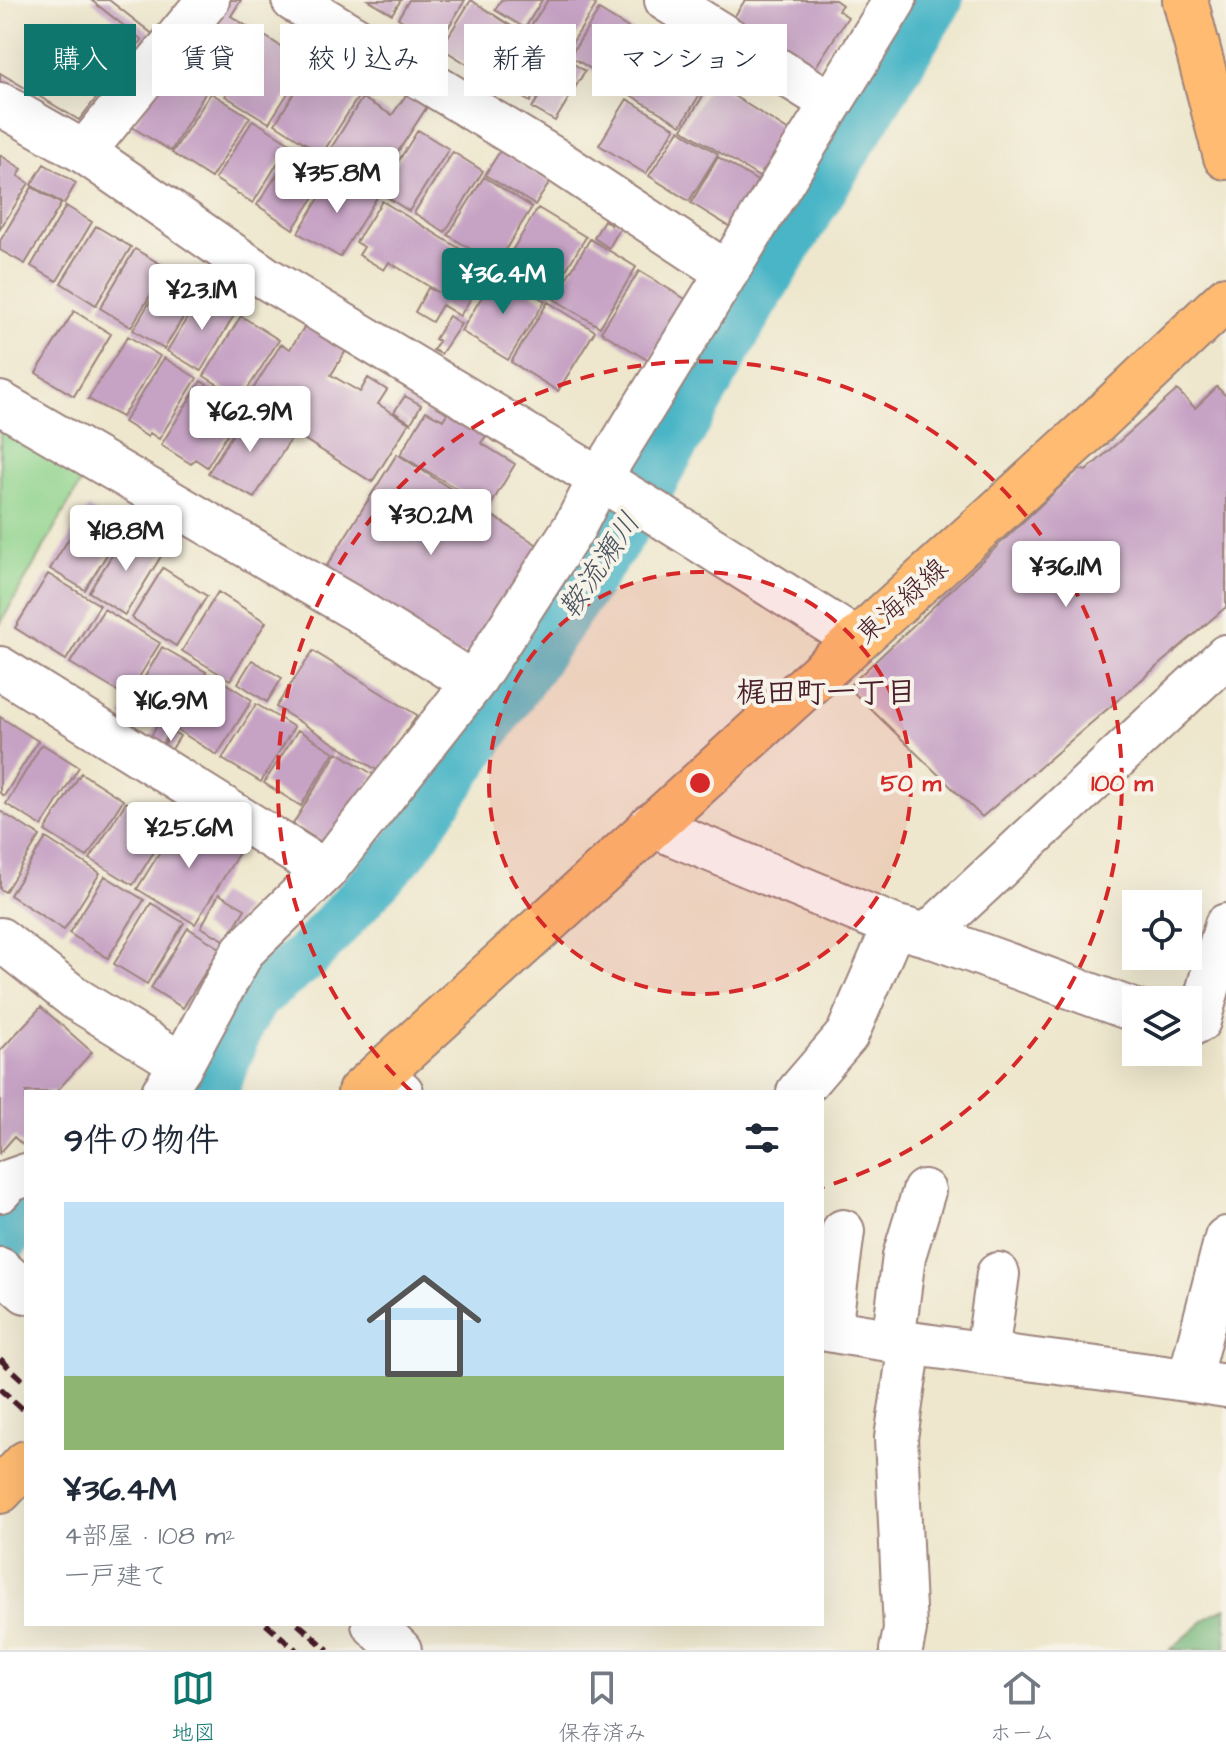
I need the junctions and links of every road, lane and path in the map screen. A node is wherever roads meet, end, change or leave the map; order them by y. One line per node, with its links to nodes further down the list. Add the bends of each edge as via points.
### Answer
1 (208, 0): 8 (street)
2 (293, 0): 10 (street, via 553,158)
3 (666, 0): 6 (street)
4 (895, 0): 6 (street)
5 (1185, 0): 9 (main road)
6 (830, 102): 10 (street)
7 (0, 104): 8 (street)
8 (84, 152): 13 (street, via 266,278)
9 (1226, 157)
10 (726, 272): 13 (street)
11 (1226, 299): 14 (main road, 東海緑線)
12 (0, 403): 17 (street)
13 (623, 493): 14 (street); 17 (street, via 575,526)
14 (857, 640): 18 (main road, 東海緑線)
15 (1226, 656): 20 (street)
16 (0, 668): 19 (street)
17 (473, 683): 19 (street)
18 (650, 825): 20 (street); 26 (main road, 東海緑線)
19 (325, 871): 25 (street, via 243,951)
20 (911, 930): 23 (street); 27 (street, via 847,1035)
21 (0, 939): 25 (street)
22 (1224, 939): 24 (street)
23 (1122, 1006)
24 (1202, 1011)
25 (173, 1078)
26 (381, 1086)
27 (800, 1090)
28 (24, 1176): 29 (street)
29 (0, 1191)
30 (924, 1191): 35 (street, via 904,1256)
31 (1217, 1225): 37 (street)
32 (843, 1231): 34 (street)
33 (998, 1274): 36 (street)
34 (826, 1330): 35 (street)
35 (901, 1343): 36 (street); 42 (street, via 896,1438 905,1630)
36 (987, 1353): 37 (street)
37 (1207, 1383)
38 (24, 1465): 39 (main road)
39 (0, 1491)
40 (375, 1626): 41 (street)
41 (400, 1650)
42 (901, 1650)

